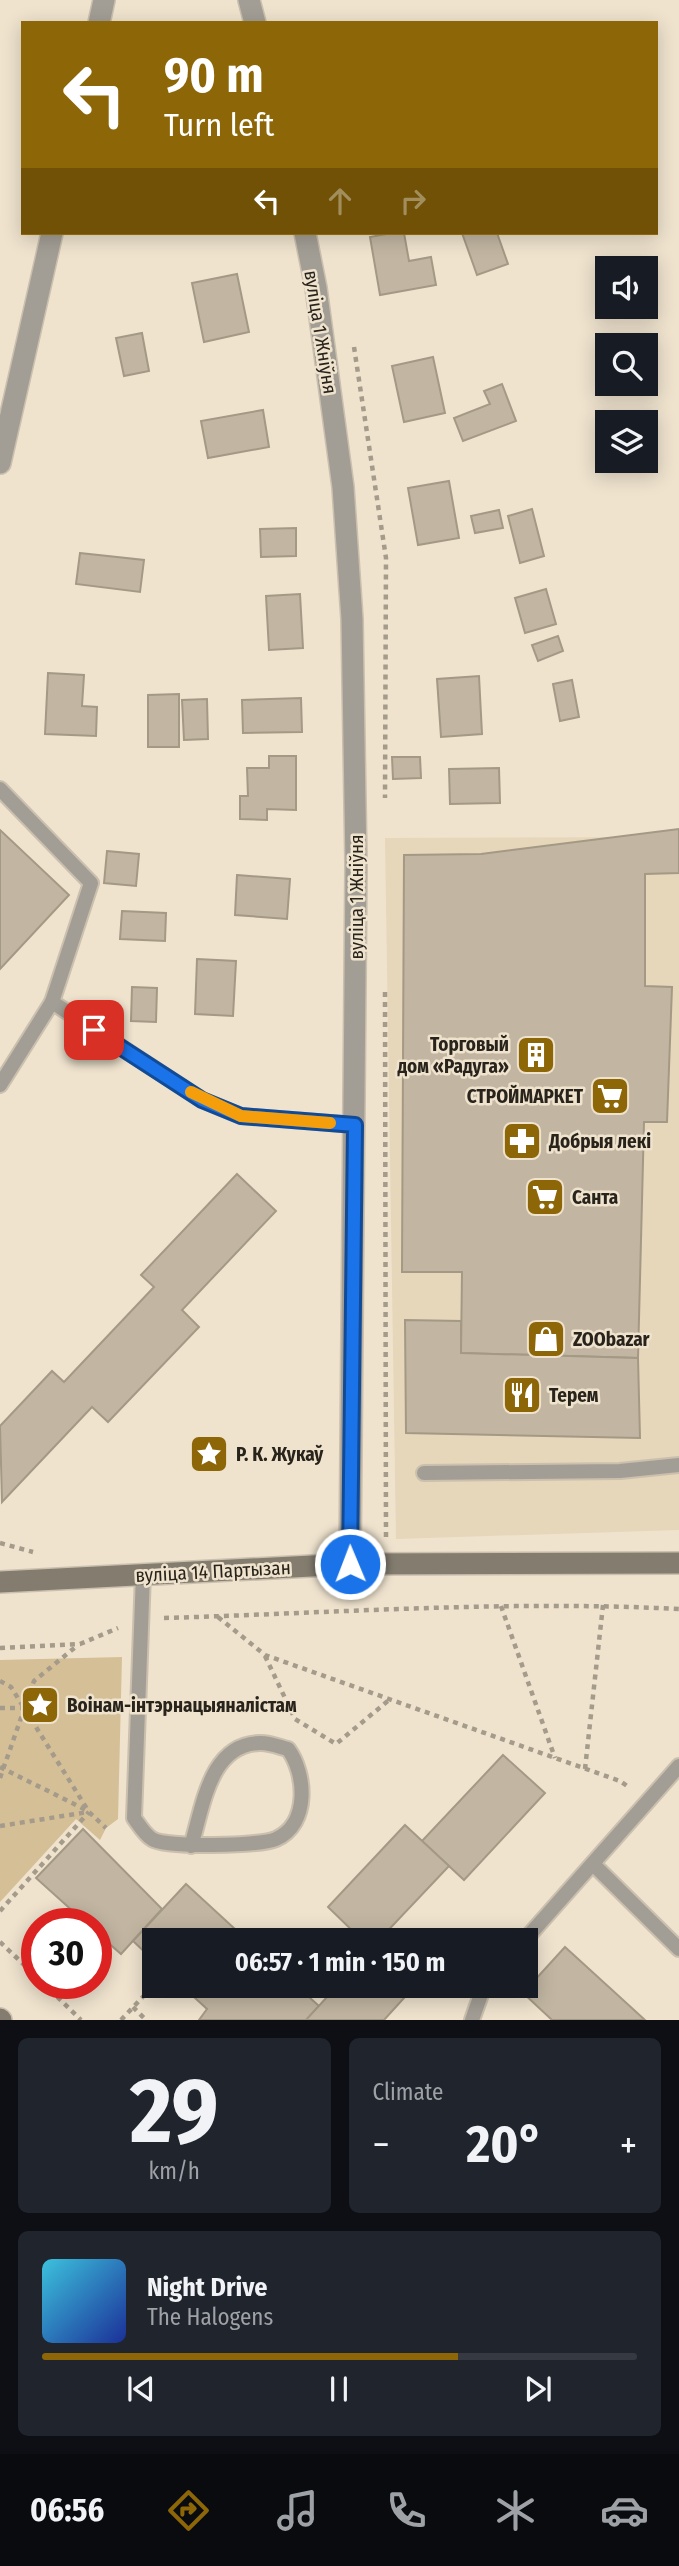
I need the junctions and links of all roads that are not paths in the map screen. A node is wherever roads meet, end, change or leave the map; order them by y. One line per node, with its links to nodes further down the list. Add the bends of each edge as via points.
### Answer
1 (104, 0): 3 (street)
2 (249, 0): 4 (street)
3 (99, 21)
4 (254, 21)
5 (52, 235): 7 (street)
6 (305, 235): 11 (street, вуліца 1 Жніўня, via 343,487 352,619)
7 (0, 463)
8 (0, 789): 9 (lane, via 91,883)
9 (52, 1002): 10 (lane); 11 (lane, via 202,1100 241,1116)
10 (0, 1085)
11 (355, 1125): 15 (street, вуліца 1 Жніўня)
12 (679, 1465): 13 (lane, via 620,1471)
13 (424, 1473)
14 (679, 1563): 15 (main road, вуліца 14 Партызан)
15 (350, 1564): 16 (main road, вуліца 14 Партызан)
16 (143, 1574): 17 (main road, вуліца 14 Партызан); 19 (lane, via 134,1818 152,1840)
17 (0, 1582)
18 (679, 1766): 20 (lane)
19 (191, 1846): 19 (lane, via 276,1839 292,1823 303,1792 299,1763 288,1749 262,1743 239,1748 219,1762)
20 (593, 1864): 21 (lane); 22 (lane)
21 (536, 1928)
22 (679, 1949)
23 (480, 1998): 24 (lane)
24 (472, 2020)

